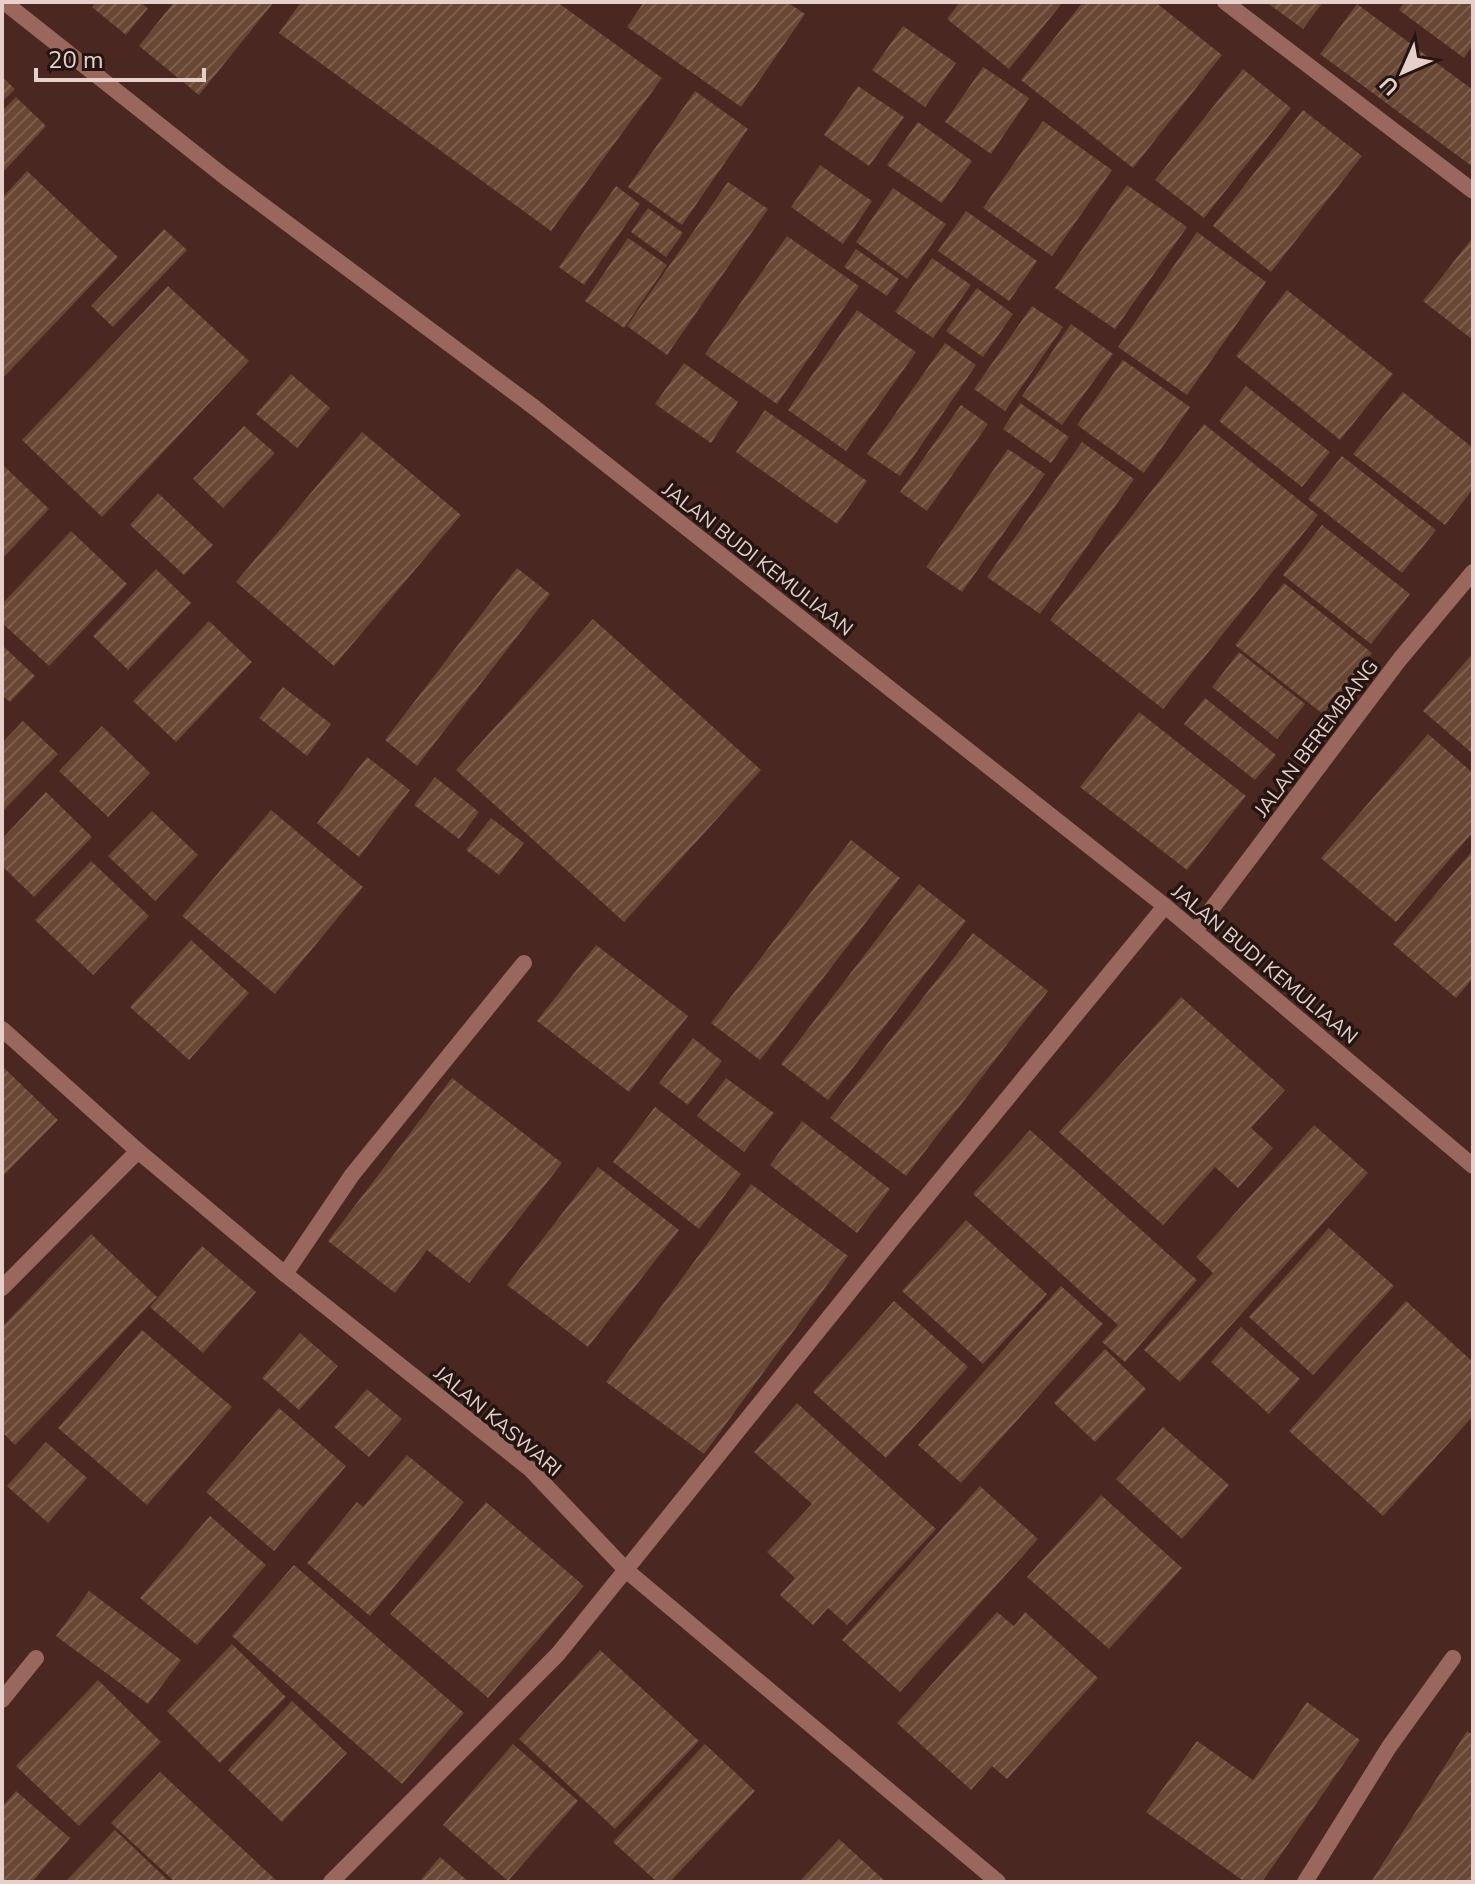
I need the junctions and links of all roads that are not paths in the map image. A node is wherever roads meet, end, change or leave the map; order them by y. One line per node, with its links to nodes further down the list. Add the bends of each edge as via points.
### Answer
1 (4, 2): 5 (street, JALAN BUDI KEMULIAAN, via 225,177 535,408)
2 (1225, 2): 3 (street)
3 (1473, 191)
4 (1473, 572): 6 (street, JALAN BEREMBANG, via 1400,659)
5 (1165, 906): 6 (street, JALAN BUDI KEMULIAAN); 13 (street)
6 (1195, 931): 10 (street, JALAN BUDI KEMULIAAN)
7 (524, 963): 11 (street, via 352,1175)
8 (2, 1029): 9 (street, JALAN KASWARI)
9 (138, 1151): 11 (street, JALAN KASWARI); 12 (street)
10 (1473, 1166)
11 (285, 1274): 13 (street, JALAN KASWARI, via 530,1469)
12 (2, 1288)
13 (627, 1571): 17 (street, via 558,1654); 18 (street, JALAN KASWARI)
14 (36, 1658): 16 (street)
15 (1453, 1658): 19 (street, via 1389,1747)
16 (2, 1700)
17 (331, 1882)
18 (998, 1882)
19 (1305, 1882)

